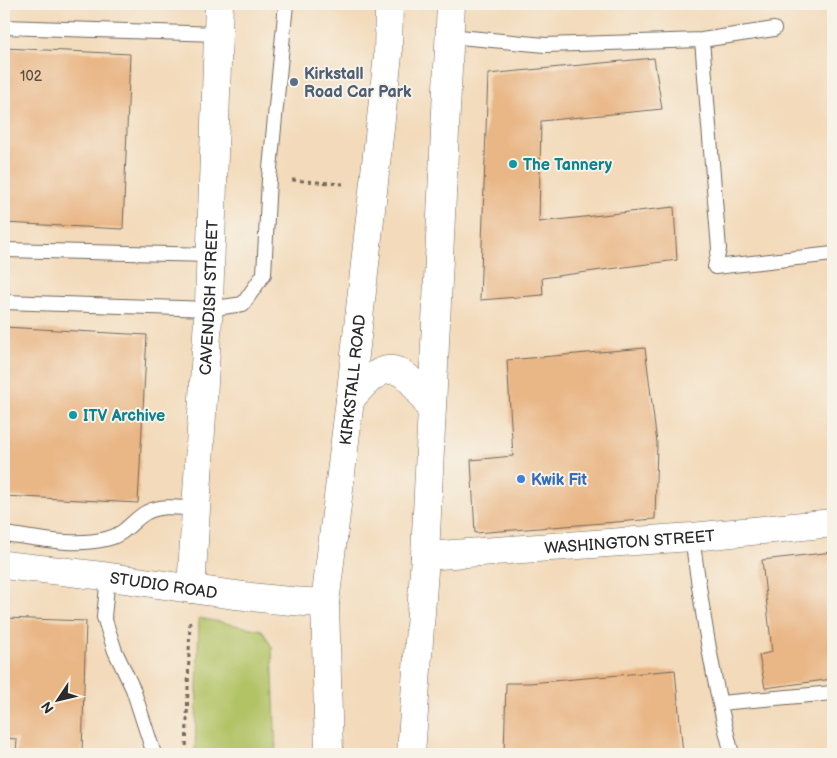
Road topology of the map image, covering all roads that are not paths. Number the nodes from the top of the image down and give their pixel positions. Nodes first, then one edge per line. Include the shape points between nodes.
1 (219, 4) edge
2 (286, 4) edge
3 (389, 4) edge
4 (450, 4) edge
5 (4, 27) edge
6 (774, 29) dead end
7 (218, 34) junction
8 (448, 36) junction
9 (702, 40) junction
10 (4, 250) edge
11 (833, 254) edge
12 (211, 255) junction
13 (4, 302) edge
14 (209, 309) junction
15 (350, 400) junction
16 (431, 410) junction
17 (196, 509) junction
18 (833, 524) edge
19 (4, 534) edge
20 (692, 538) junction
21 (424, 556) junction
22 (4, 566) edge
23 (108, 577) junction
24 (191, 589) junction
25 (325, 603) junction
26 (833, 693) edge
27 (720, 703) junction
28 (410, 753) edge
29 (154, 754) edge
30 (329, 754) edge
31 (732, 754) edge

1 - 7 main road, CAVENDISH STREET
2 - 14 lane via 269,179 264,274 243,304
3 - 15 main road, KIRKSTALL ROAD via 388,55
4 - 8 main road
5 - 7 lane
6 - 9 lane
7 - 12 main road, CAVENDISH STREET
8 - 9 lane via 545,45
8 - 16 main road
9 - 11 lane via 719,249 715,267
10 - 12 lane
12 - 14 main road, CAVENDISH STREET
13 - 14 lane
14 - 17 main road, CAVENDISH STREET
15 - 16 main road via 373,376 394,370 411,380
15 - 25 main road, KIRKSTALL ROAD
16 - 21 main road
17 - 19 lane via 166,507 147,512 126,531 95,541 68,542
17 - 24 main road, CAVENDISH STREET
18 - 20 main road, WASHINGTON STREET
20 - 21 main road, WASHINGTON STREET
20 - 27 lane
21 - 28 main road
22 - 23 main road, STUDIO ROAD
23 - 24 main road, STUDIO ROAD
23 - 29 lane via 104,617 115,651 134,689
24 - 25 main road, STUDIO ROAD
25 - 30 main road, KIRKSTALL ROAD
26 - 27 lane
27 - 31 lane

